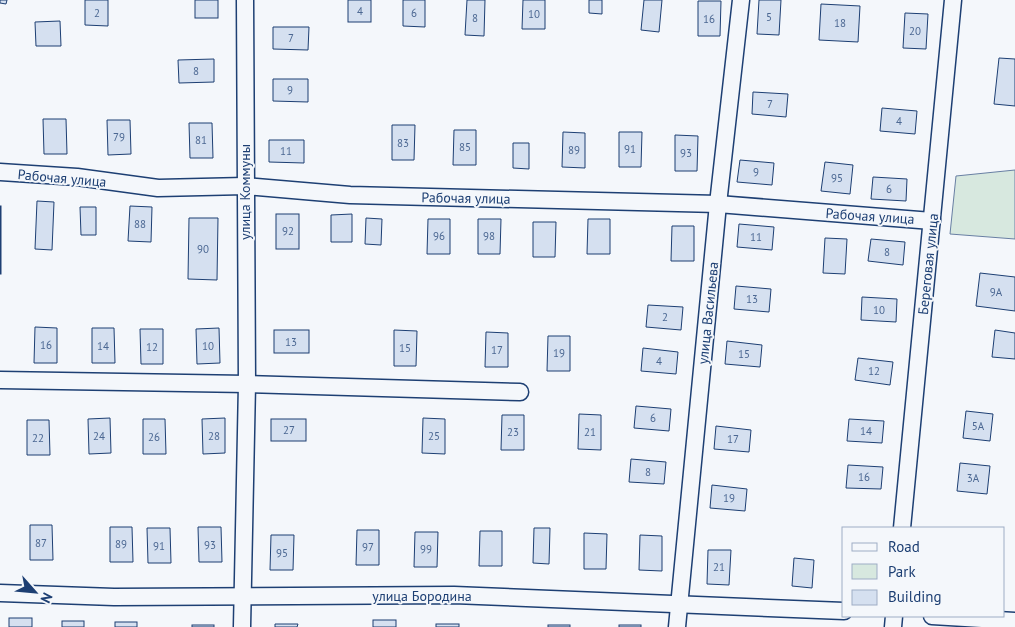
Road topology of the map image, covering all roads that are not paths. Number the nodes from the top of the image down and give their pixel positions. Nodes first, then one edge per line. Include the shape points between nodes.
1 (245, 0) edge
2 (741, 0) edge
3 (953, 0) edge
4 (0, 172) edge
5 (245, 186) junction
6 (718, 204) junction
7 (932, 221) junction
8 (0, 380) edge
9 (247, 384) junction
10 (520, 392) dead end
11 (902, 527) edge
12 (0, 593) edge
13 (242, 595) junction
14 (680, 603) junction
15 (842, 611) edge
16 (949, 617) edge
17 (1015, 621) edge
18 (242, 627) edge
19 (677, 627) edge

1 - 5 street, улица Коммуны
2 - 6 street, улица Васильева
3 - 7 street, Береговая улица
4 - 5 street, Рабочая улица via 76,177 158,188
5 - 6 street, Рабочая улица via 350,195
5 - 9 street, улица Коммуны
6 - 7 street, Рабочая улица
6 - 14 street, улица Васильева
7 - 11 street, Береговая улица
8 - 9 street
9 - 10 street
9 - 13 street, улица Коммуны
12 - 13 street, улица Бородина via 114,597
13 - 14 street, улица Бородина via 454,595
13 - 18 street, улица Коммуны
14 - 15 street, улица Бородина via 790,611
14 - 19 street, улица Васильева
16 - 17 street

